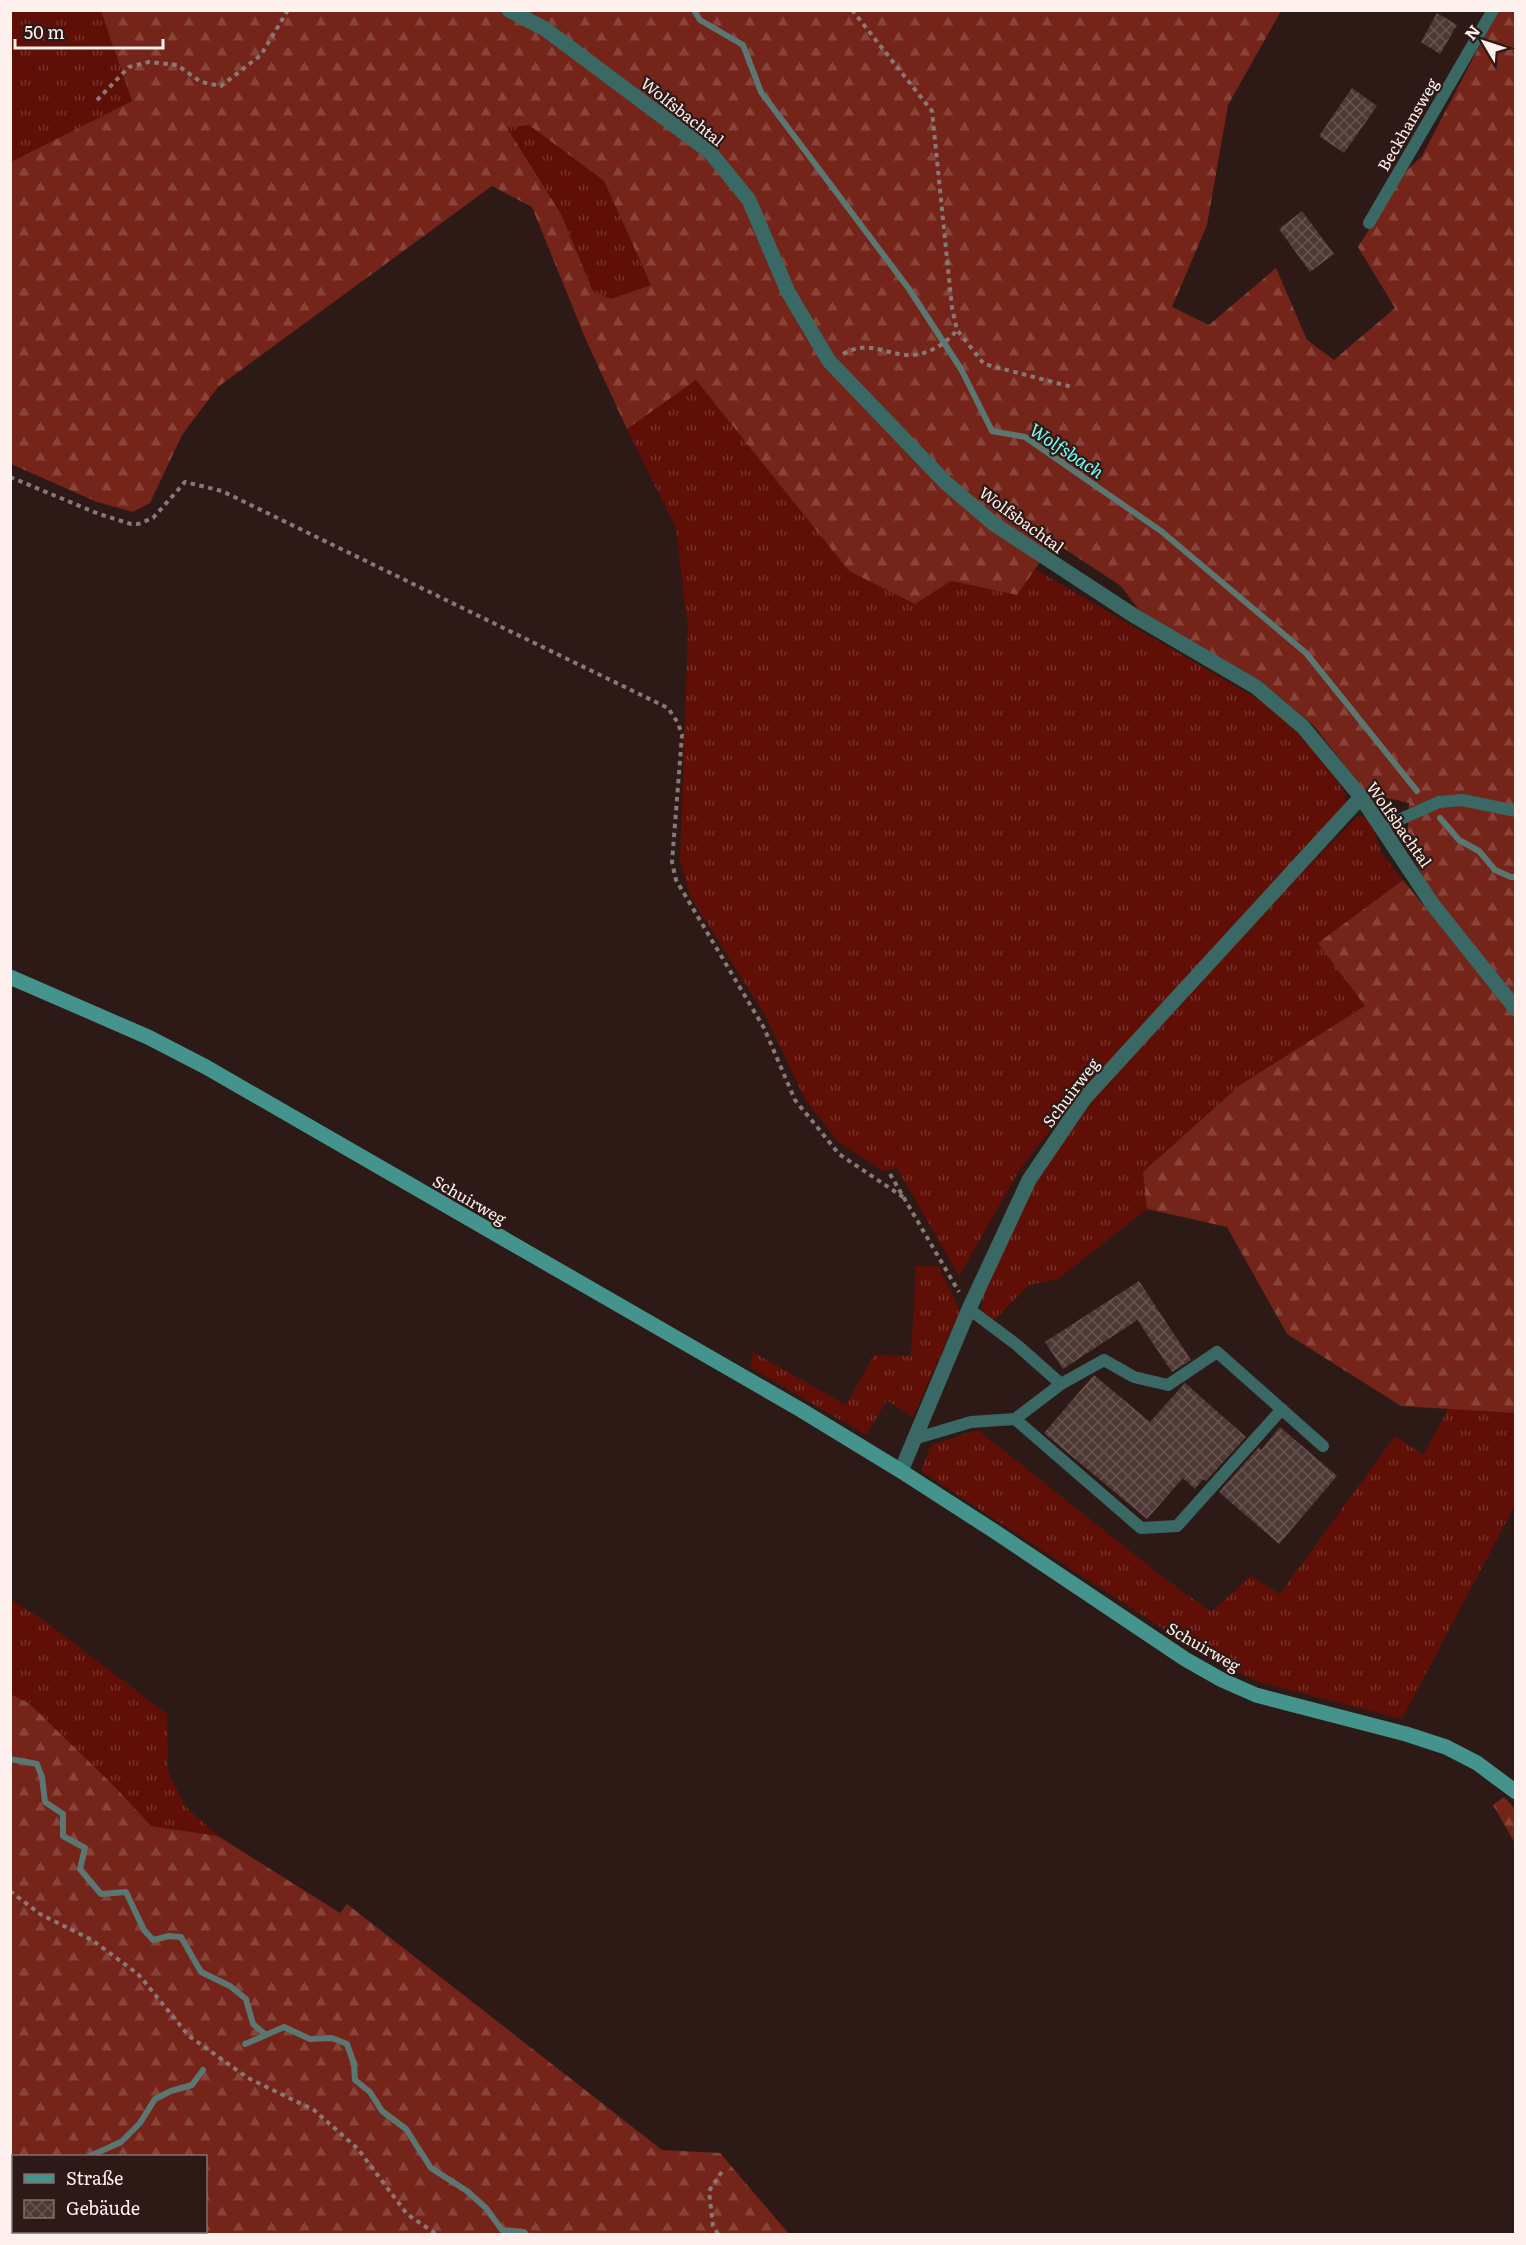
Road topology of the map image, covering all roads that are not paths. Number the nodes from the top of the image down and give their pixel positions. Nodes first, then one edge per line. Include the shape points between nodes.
1 (509, 10) edge
2 (1493, 10) edge
3 (1369, 223) dead end
4 (1361, 797) junction
5 (1515, 811) edge
6 (1383, 827) junction
7 (10, 977) edge
8 (1515, 1009) edge
9 (969, 1309) junction
10 (1061, 1384) junction
11 (1282, 1409) junction
12 (1015, 1419) junction
13 (917, 1438) junction
14 (1323, 1446) dead end
15 (901, 1471) junction
16 (1515, 1792) edge

1 - 4 street, Wolfsbachtal via 545,29 710,152 749,200 789,292 829,361 946,483 993,524 1132,615 1256,687 1303,727
2 - 3 lane, Beckhansweg
4 - 6 street, Wolfsbachtal
4 - 9 street, Schuirweg via 1083,1099 1029,1180
5 - 6 lane via 1462,800 1439,802
6 - 8 street, Wolfsbachtal via 1433,905
7 - 15 main road, Schuirweg via 148,1037 206,1067
9 - 10 lane
9 - 13 street, Schuirweg
10 - 11 lane via 1104,1360 1134,1377 1167,1385 1217,1352
10 - 12 lane
11 - 12 lane via 1177,1526 1141,1528
11 - 14 lane
12 - 13 lane via 971,1422
13 - 15 street, Schuirweg
15 - 16 main road, Schuirweg via 1222,1680 1256,1695 1446,1747 1477,1763

